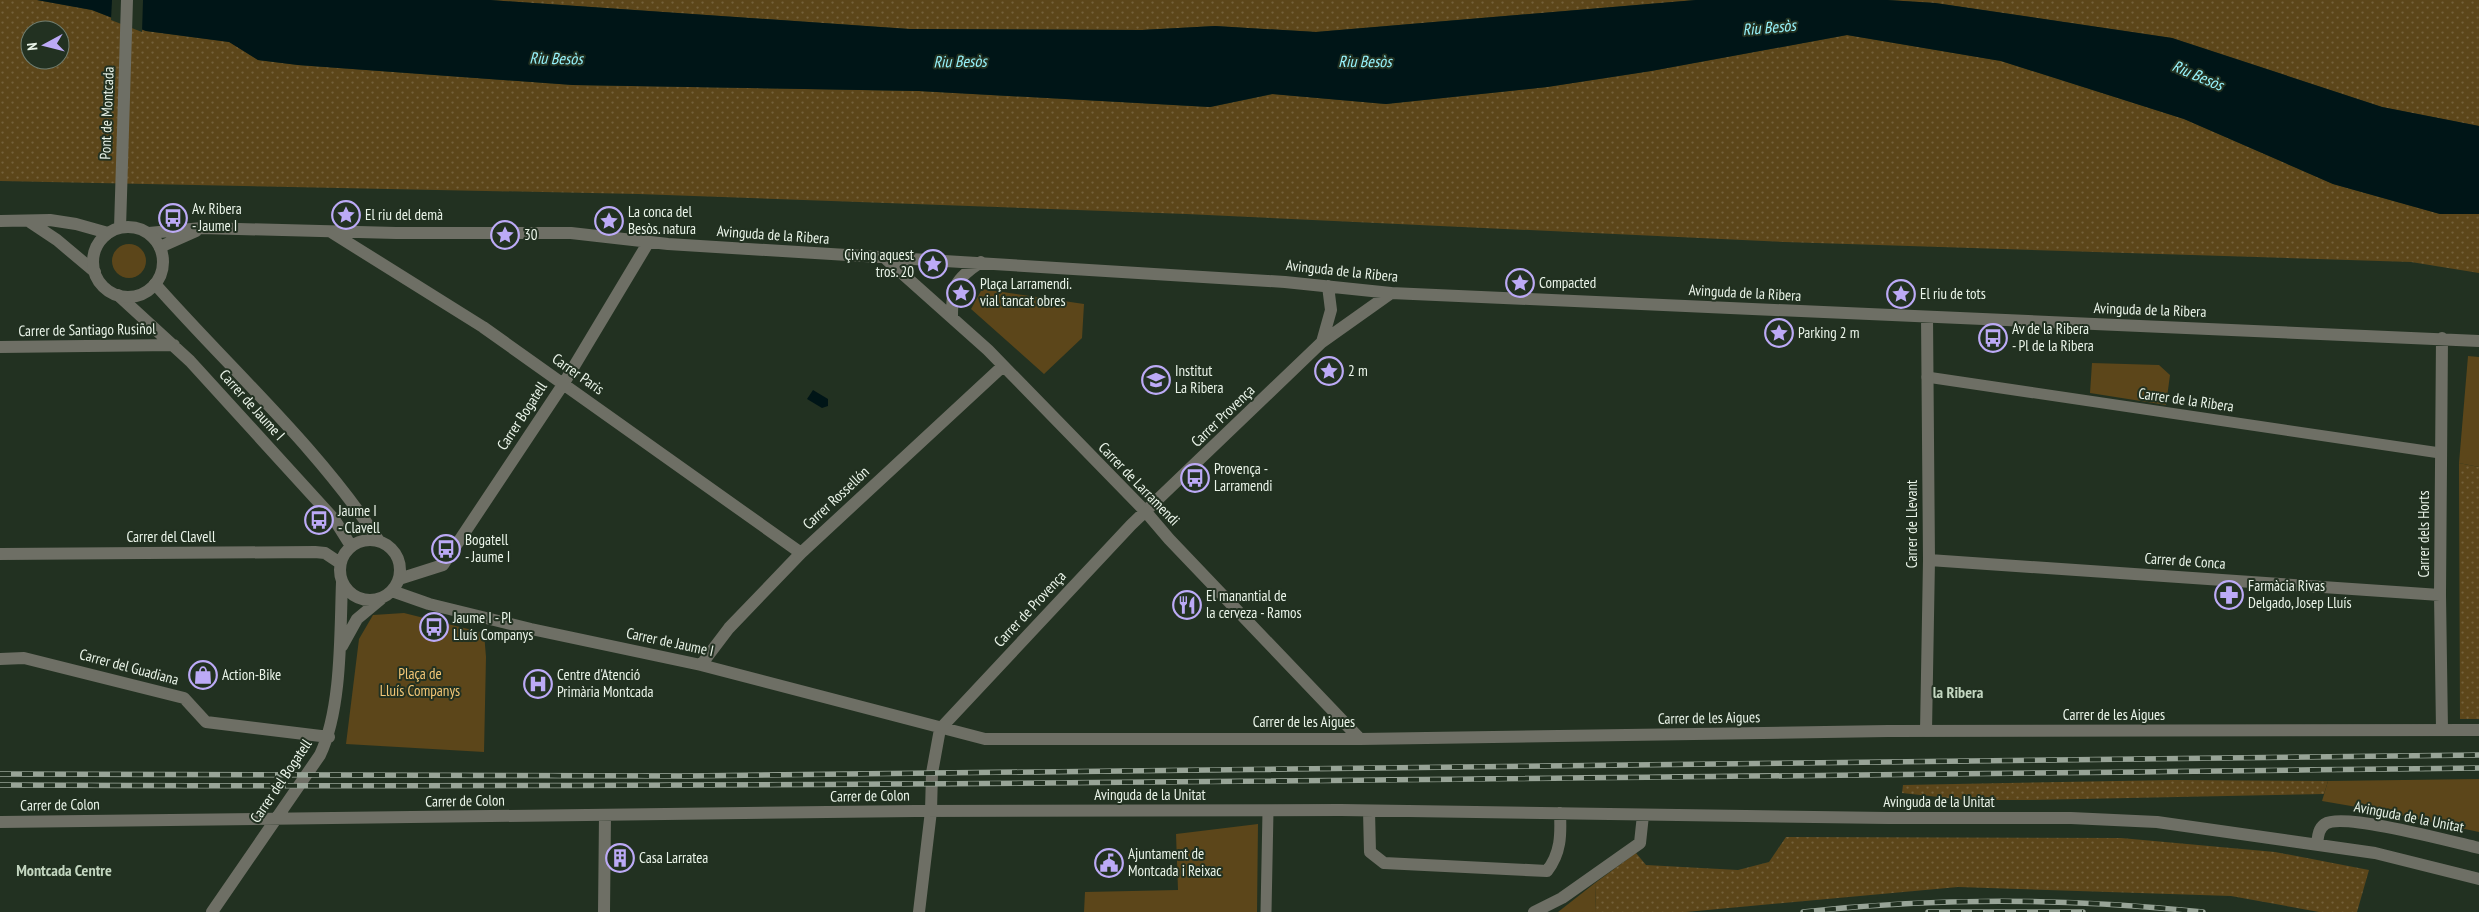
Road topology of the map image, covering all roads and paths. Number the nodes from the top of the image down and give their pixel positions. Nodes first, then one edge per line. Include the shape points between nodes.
1 (127, 0) edge
2 (0, 221) edge
3 (30, 222) junction
4 (202, 228) junction
5 (114, 230) junction
6 (330, 231) junction
7 (149, 233) junction
8 (648, 243) junction
9 (160, 247) junction
10 (886, 259) junction
11 (981, 262) junction
12 (95, 272) junction
13 (155, 284) junction
14 (1328, 286) junction
15 (1391, 293) junction
16 (118, 295) junction
17 (952, 317) junction
18 (1927, 317) junction
19 (2442, 338) junction
20 (2479, 341) edge
21 (1322, 342) junction
22 (174, 345) junction
23 (0, 347) edge
24 (1003, 366) junction
25 (1927, 377) junction
26 (564, 383) junction
27 (2440, 452) junction
28 (1146, 512) junction
29 (379, 541) junction
30 (351, 546) junction
31 (801, 553) junction
32 (0, 554) edge
33 (1929, 560) junction
34 (340, 563) junction
35 (399, 578) junction
36 (342, 582) junction
37 (387, 594) junction
38 (2440, 595) junction
39 (339, 653) junction
40 (0, 659) edge
41 (701, 665) junction
42 (940, 729) junction
43 (2442, 730) junction
44 (2479, 730) edge
45 (1926, 731) junction
46 (328, 737) junction
47 (1360, 739) junction
48 (931, 811) junction
49 (1268, 811) junction
50 (1369, 811) junction
51 (1560, 813) junction
52 (1643, 814) junction
53 (605, 815) junction
54 (274, 818) junction
55 (0, 822) edge
56 (2317, 844) junction
57 (2479, 848) edge
58 (2479, 879) edge
59 (212, 912) edge
60 (604, 912) edge
61 (919, 912) edge
62 (1266, 912) edge
63 (1534, 912) edge

1 - 5 street, Pont de Montcada via 120,203
2 - 3 street
3 - 5 street via 50,220
3 - 12 street
4 - 6 street, Avinguda de la Ribera
4 - 7 street, Avinguda de la Ribera
4 - 9 street, Avinguda de la Ribera
5 - 7 street via 140,228
5 - 12 street via 95,250
6 - 8 street, Avinguda de la Ribera via 571,234
6 - 26 street, Carrer Paris via 483,327
7 - 9 street
8 - 10 street, Avinguda de la Ribera
8 - 26 street, Carrer Bogatell
9 - 13 street via 162,273
10 - 11 street, Avinguda de la Ribera
10 - 17 street, Carrer de Larramendi
11 - 14 street, Avinguda de la Ribera
11 - 17 street via 955,283
12 - 16 street via 103,286
13 - 16 street via 132,297
13 - 29 street, Carrer de Jaume I via 321,465 355,505
14 - 15 street, Avinguda de la Ribera
14 - 21 street via 1331,310
15 - 18 street, Avinguda de la Ribera
15 - 21 street, Carrer Provença
16 - 22 street, Carrer de Jaume I
17 - 24 street, Carrer de Larramendi
18 - 19 street, Avinguda de la Ribera
18 - 25 street, Carrer de Llevant
19 - 20 street, Avinguda de la Ribera
19 - 27 street, Carrer dels Horts
21 - 28 street, Carrer Provença
22 - 23 street, Carrer de Santiago Rusiñol
22 - 30 street, Carrer de Jaume I via 326,510
24 - 28 street, Carrer de Larramendi
24 - 31 street, Carrer Rossellón
25 - 27 street, Carrer de la Ribera
25 - 33 street, Carrer de Llevant
26 - 31 street, Carrer Paris
26 - 35 street, Carrer Bogatell via 443,565
27 - 38 street, Carrer dels Horts
28 - 42 street, Carrer de Provença
28 - 47 street, Carrer de Larramendi
29 - 30 street via 363,540
29 - 35 street via 398,558
30 - 34 street
31 - 41 street, Carrer Rossellón via 729,628
32 - 34 street, Carrer del Clavell via 315,552 325,553
33 - 38 street, Carrer de Conca
33 - 45 street, Carrer de Llevant
34 - 36 street
35 - 37 street
36 - 37 street via 353,595 363,600
36 - 39 street, Carrer del Bogatell
37 - 39 street, Carrer del Bogatell via 357,619
37 - 41 street, Carrer de Jaume I
38 - 43 street, Carrer dels Horts
39 - 46 street, Carrer del Bogatell
40 - 46 street, Carrer del Guadiana via 24,658 184,698 206,722
41 - 42 street, Carrer de Jaume I
42 - 47 street, Carrer de les Aigues via 985,739
42 - 48 street via 932,773
43 - 44 street, Carrer de les Aigues
43 - 45 street, Carrer de les Aigues
45 - 47 street, Carrer de les Aigues
46 - 54 street, Carrer del Bogatell via 320,755
48 - 49 street, Avinguda de la Unitat
48 - 53 street, Carrer de Colon
48 - 61 street
49 - 50 street, Avinguda de la Unitat
49 - 62 street
50 - 51 street, Avinguda de la Unitat
50 - 51 street via 1370,852 1384,863 1547,870 1557,859
51 - 52 street, Avinguda de la Unitat
52 - 56 street, Avinguda de la Unitat via 2122,820
52 - 63 street via 1640,843 1562,898
53 - 54 street, Carrer de Colon
53 - 60 street
54 - 55 street, Carrer de Colon
54 - 59 street, Carrer del Bogatell
56 - 57 street, Avinguda de la Unitat via 2319,831 2324,825 2340,820
56 - 58 street, Avinguda de la Unitat via 2398,857

